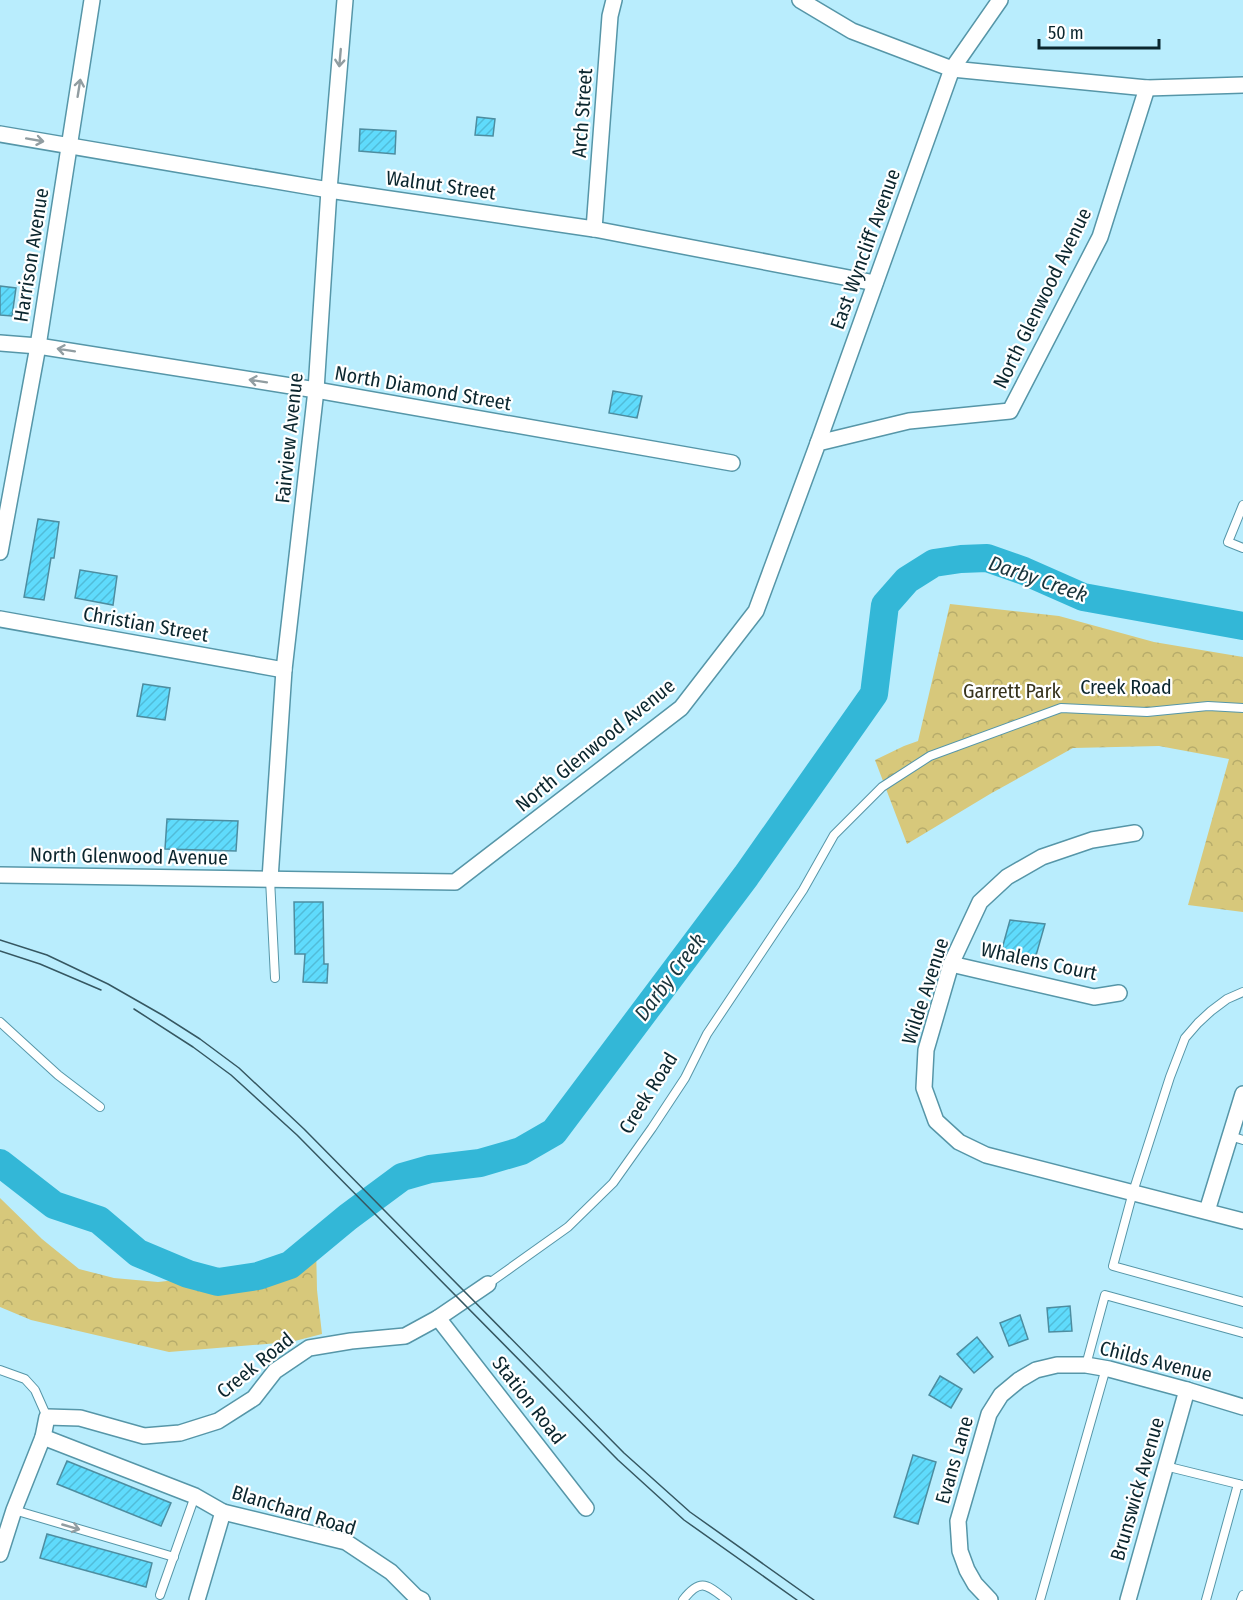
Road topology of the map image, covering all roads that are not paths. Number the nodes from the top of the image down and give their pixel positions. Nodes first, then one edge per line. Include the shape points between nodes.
1 (92, 0) edge
2 (345, 0) edge
3 (614, 0) edge
4 (800, 0) edge
5 (1000, 0) edge
6 (952, 69) junction
7 (1243, 85) edge
8 (1148, 88) junction
9 (0, 134) edge
10 (70, 146) junction
11 (329, 190) junction
12 (594, 229) junction
13 (875, 283) junction
14 (0, 343) edge
15 (38, 346) junction
16 (316, 390) junction
17 (818, 443) junction
18 (732, 463) dead end
19 (1243, 505) edge
20 (1243, 548) edge
21 (0, 552) edge
22 (0, 619) edge
23 (284, 670) junction
24 (1243, 708) edge
25 (1135, 833) dead end
26 (0, 875) edge
27 (270, 879) junction
28 (951, 964) junction
29 (275, 978) dead end
30 (1243, 992) edge
31 (1119, 993) dead end
32 (0, 1022) edge
33 (1243, 1094) edge
34 (100, 1107) dead end
35 (1239, 1120) edge
36 (1236, 1138) edge
37 (1133, 1192) junction
38 (1207, 1211) junction
39 (1243, 1221) edge
40 (488, 1284) joint
41 (1243, 1302) edge
42 (438, 1318) junction
43 (1243, 1333) edge
44 (1057, 1365) joint
45 (1086, 1365) junction
46 (1106, 1368) junction
47 (0, 1370) edge
48 (1187, 1390) junction
49 (1243, 1407) edge
50 (47, 1417) junction
51 (43, 1437) junction
52 (1165, 1466) junction
53 (1241, 1485) edge
54 (195, 1497) junction
55 (586, 1508) dead end
56 (15, 1510) junction
57 (223, 1512) junction
58 (0, 1554) edge
59 (174, 1557) junction
60 (160, 1595) dead end
61 (1243, 1595) edge
62 (417, 1599) edge
63 (988, 1599) edge
64 (197, 1600) edge
65 (683, 1600) edge
66 (727, 1600) edge
67 (1040, 1600) edge
68 (1128, 1600) edge
69 (1206, 1600) edge
70 (1241, 1600) edge

10 -> 1 street, Harrison Avenue
2 -> 11 street, Fairview Avenue
3 - 12 street, Arch Street
4 - 6 street via 852,32
5 - 6 street, East Wyncliff Avenue
6 - 8 street
6 - 13 street, East Wyncliff Avenue
7 - 8 street
8 - 17 street, North Glenwood Avenue via 1100,237 1010,411 909,421
9 -> 10 street, Walnut Street
10 - 11 street, Walnut Street
10 - 15 street, Harrison Avenue
11 - 12 street, Walnut Street
11 - 16 street, Fairview Avenue
12 - 13 street, Walnut Street
13 - 17 street, East Wyncliff Avenue
14 - 15 street, North Diamond Street
16 -> 15 street, North Diamond Street
15 - 21 street, Harrison Avenue
16 - 18 street, North Diamond Street
16 - 23 street, Fairview Avenue
17 - 27 street, North Glenwood Avenue via 756,611 681,708 455,882
19 - 20 lane via 1228,542
22 - 23 street, Christian Street
23 - 27 street, Fairview Avenue
24 - 40 lane, Creek Road via 1208,706 1147,712 1060,708 930,756 882,787 834,836 803,890 707,1034 685,1078 613,1183 568,1227
25 - 28 street, Wilde Avenue via 1092,840 1042,857 1007,877 980,902
26 - 27 street, North Glenwood Avenue
27 - 29 lane
28 - 31 street, Whalens Court via 1094,997
28 - 37 street, Wilde Avenue via 926,1050 924,1088 936,1121 959,1142 986,1155
30 - 37 lane via 1211,1011 1185,1038
32 - 34 lane
33 - 35 street
35 - 36 street
36 - 38 street
37 - 38 street, Wilde Avenue
37 - 41 lane via 1113,1266
38 - 39 street, Wilde Avenue
40 - 42 street, Creek Road
42 - 50 street, Creek Road via 405,1336 309,1348 275,1371 254,1398 218,1421 180,1433 144,1436 80,1418
42 - 55 street, Station Road
43 - 45 lane via 1105,1295
44 - 45 street, Childs Avenue
44 - 63 street, Evans Lane via 1036,1370 1019,1380 1001,1395 989,1414 958,1521 960,1551 967,1570
45 - 46 street, Childs Avenue
46 - 48 street, Childs Avenue
46 - 67 lane
47 - 50 lane via 25,1379
48 - 49 street, Childs Avenue
48 - 52 street, Brunswick Avenue
50 - 51 street
51 - 54 street, Blanchard Road
51 - 56 street
52 - 53 lane
52 - 68 street, Brunswick Avenue
53 - 69 lane
54 - 57 street, Blanchard Road
54 - 59 lane
56 - 58 street
56 -> 59 lane
57 - 62 street, Blanchard Road via 346,1542 391,1572
57 - 64 street
59 - 60 lane
61 - 70 lane
65 - 66 lane via 701,1585

